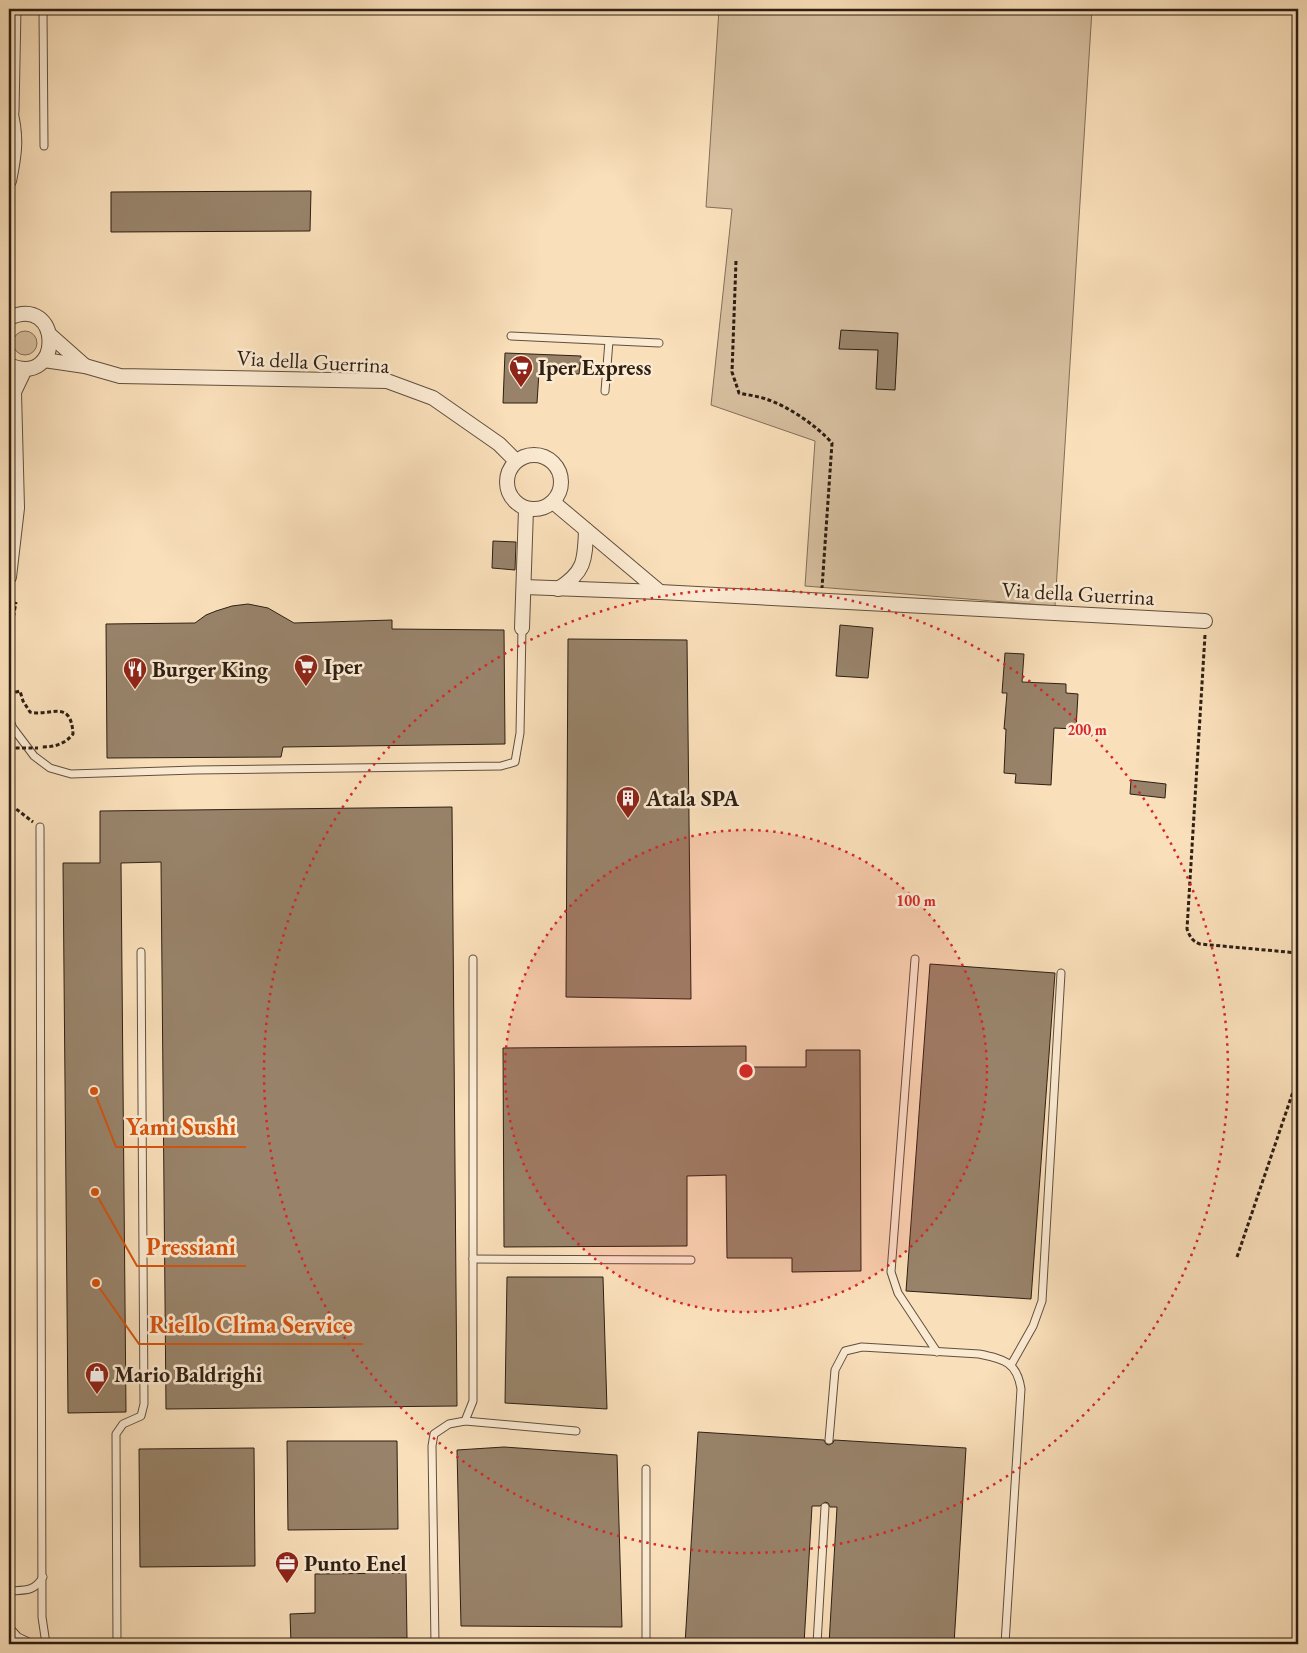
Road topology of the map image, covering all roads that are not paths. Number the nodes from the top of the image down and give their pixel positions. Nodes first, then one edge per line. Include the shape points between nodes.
1 (17, 9) edge
2 (43, 9) edge
3 (9, 106) edge
4 (14, 124) junction
5 (44, 146) dead end
6 (9, 181) edge
7 (9, 303) edge
8 (14, 316) edge
9 (50, 335) junction
10 (511, 336) dead end
11 (609, 340) junction
12 (659, 343) dead end
13 (44, 360) junction
14 (9, 365) edge
15 (85, 366) junction
16 (25, 369) junction
17 (605, 392) dead end
18 (516, 461) junction
19 (553, 502) junction
20 (526, 509) junction
21 (586, 530) junction
22 (10, 575) edge
23 (524, 588) junction
24 (558, 589) junction
25 (660, 592) junction
26 (9, 594) edge
27 (1205, 621) road end
28 (522, 628) joint
29 (9, 719) edge
30 (40, 827) road end
31 (141, 952) dead end
32 (473, 958) dead end
33 (915, 958) dead end
34 (1061, 973) dead end
35 (473, 1259) junction
36 (691, 1260) dead end
37 (937, 1352) junction
38 (1011, 1365) junction
39 (465, 1420) junction
40 (576, 1432) dead end
41 (829, 1440) dead end
42 (646, 1469) dead end
43 (825, 1507) dead end
44 (43, 1577) junction
45 (9, 1591) edge
46 (9, 1627) edge
47 (33, 1644) edge
48 (46, 1644) edge
49 (117, 1644) edge
50 (435, 1644) edge
51 (646, 1644) edge
52 (817, 1644) edge
53 (1005, 1644) edge

1 - 4 lane
2 - 5 lane
3 - 4 street
4 - 6 street via 15,154
7 - 8 street
8 - 9 street, Via della Guerrina via 28,314 36,317
9 - 13 street via 50,348
9 - 15 street, Via della Guerrina
10 - 11 lane
11 - 12 lane
11 - 17 lane
13 - 15 street, Via della Guerrina
13 - 16 street
14 - 16 street
15 - 18 street, Via della Guerrina via 120,376 386,381 433,398 499,444
16 - 22 street via 14,392 17,508
18 - 19 street via 536,454 556,464 562,479
18 - 20 street via 506,482 513,500
19 - 20 street via 536,510
19 - 21 street
20 - 23 street
21 - 24 street via 586,550 581,567 572,580
21 - 25 street
22 - 26 lane
23 - 24 street, Via della Guerrina
23 - 28 street
24 - 25 street, Via della Guerrina
25 - 27 street, Via della Guerrina
28 - 29 lane via 520,733 515,762 501,766 71,774 50,768 34,756
30 - 44 lane
31 - 49 lane via 144,1404 142,1416 122,1424 116,1434
32 - 35 lane
33 - 37 lane via 891,1272 898,1293
34 - 38 lane via 1042,1301 1033,1326
35 - 36 lane
35 - 39 lane via 473,1401
37 - 38 lane via 979,1354
37 - 41 lane via 862,1347 845,1351 835,1370
38 - 53 lane via 1019,1377 1021,1389
39 - 40 lane
39 - 50 lane via 448,1424 434,1434 432,1446
42 - 51 lane
43 - 52 lane
44 - 45 lane via 37,1586 28,1590
44 - 48 lane via 42,1617
46 - 47 lane via 18,1637

